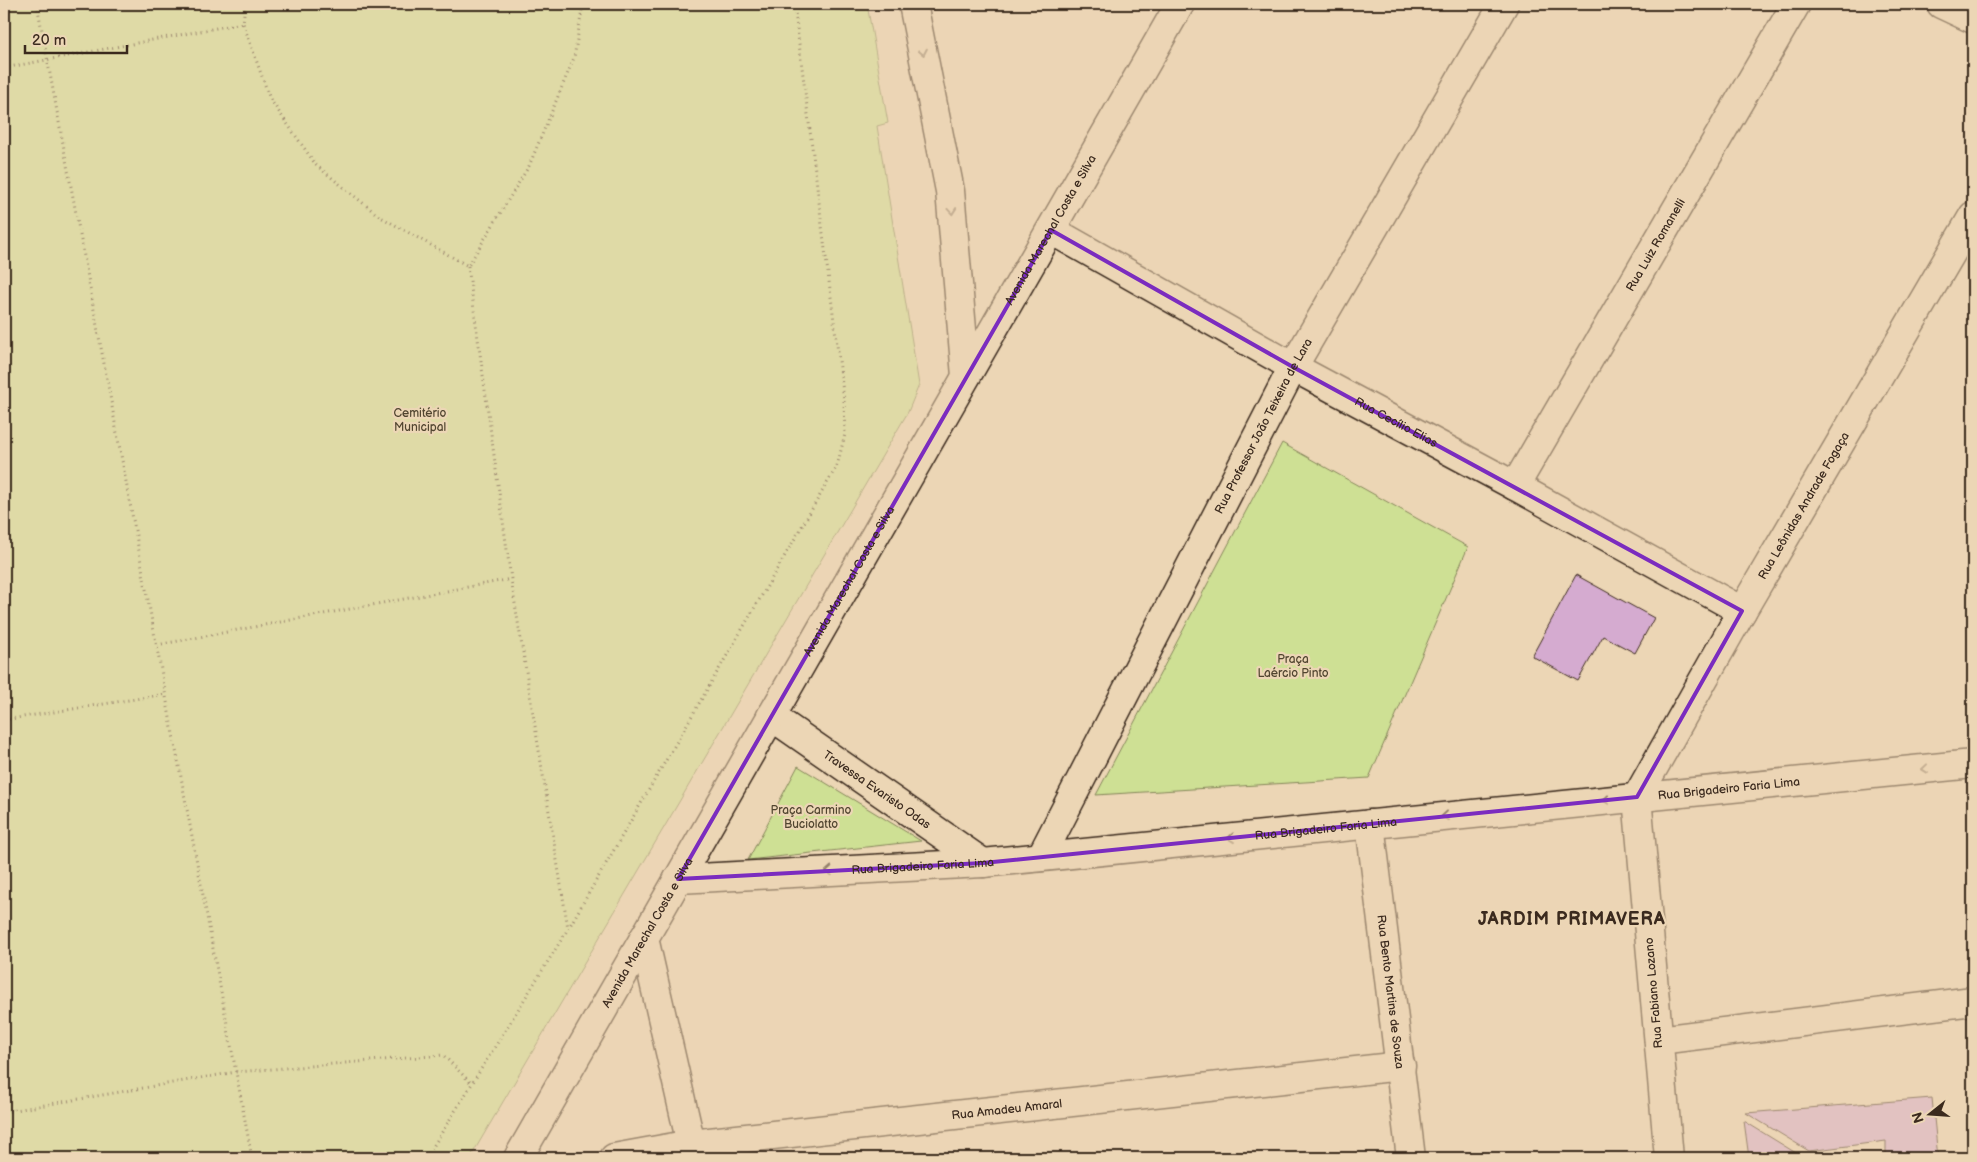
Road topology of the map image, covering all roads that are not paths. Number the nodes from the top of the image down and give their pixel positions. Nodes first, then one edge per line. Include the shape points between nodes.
1 (913, 4) edge
2 (1180, 4) edge
3 (1504, 4) edge
4 (1796, 4) edge
5 (1941, 4) edge
6 (1973, 19) edge
7 (1973, 216) edge
8 (1051, 230) junction
9 (1293, 367) junction
10 (966, 376) junction
11 (1515, 486) junction
12 (1742, 611) junction
13 (771, 716) junction
14 (1973, 764) edge
15 (1637, 797) junction
16 (1370, 824) junction
17 (1041, 857) junction
18 (983, 863) junction
19 (678, 879) junction
20 (644, 938) junction
21 (1973, 1000) edge
22 (1658, 1040) junction
23 (1400, 1066) junction
24 (691, 1144) junction
25 (518, 1158) edge
26 (614, 1158) edge
27 (1411, 1158) edge
28 (1669, 1158) edge

1 -> 10 street via 950,190
2 - 8 street, Avenida Marechal Costa e Silva
3 - 9 street, Rua Professor João Teixeira de Lara
4 - 11 street, Rua Luiz Romanelli
5 - 6 street
7 - 12 street, Rua Leônidas Andrade Fogaça
8 - 9 street, Rua Cecílio Elias
8 - 10 street, Avenida Marechal Costa e Silva
9 - 11 street, Rua Cecílio Elias
9 - 17 street, Rua Professor João Teixeira de Lara
10 - 13 street, Avenida Marechal Costa e Silva
11 - 12 street, Rua Cecílio Elias
12 - 15 street, Rua Leônidas Andrade Fogaça
13 - 18 street, Travessa Evaristo Odas
13 - 19 street, Avenida Marechal Costa e Silva
14 -> 15 street, Rua Brigadeiro Faria Lima
15 -> 16 street, Rua Brigadeiro Faria Lima
15 - 22 street, Rua Fabiano Lozano
16 -> 17 street, Rua Brigadeiro Faria Lima
16 - 23 street, Rua Bento Martins de Souza
17 - 18 street, Rua Brigadeiro Faria Lima
18 -> 19 street, Rua Brigadeiro Faria Lima
19 - 20 street, Avenida Marechal Costa e Silva
20 - 24 street
20 - 25 street, Avenida Marechal Costa e Silva
21 - 22 street
22 - 28 street, Rua Fabiano Lozano
23 - 24 street, Rua Amadeu Amaral
23 - 27 street, Rua Bento Martins de Souza
24 - 26 street, Rua Amadeu Amaral

